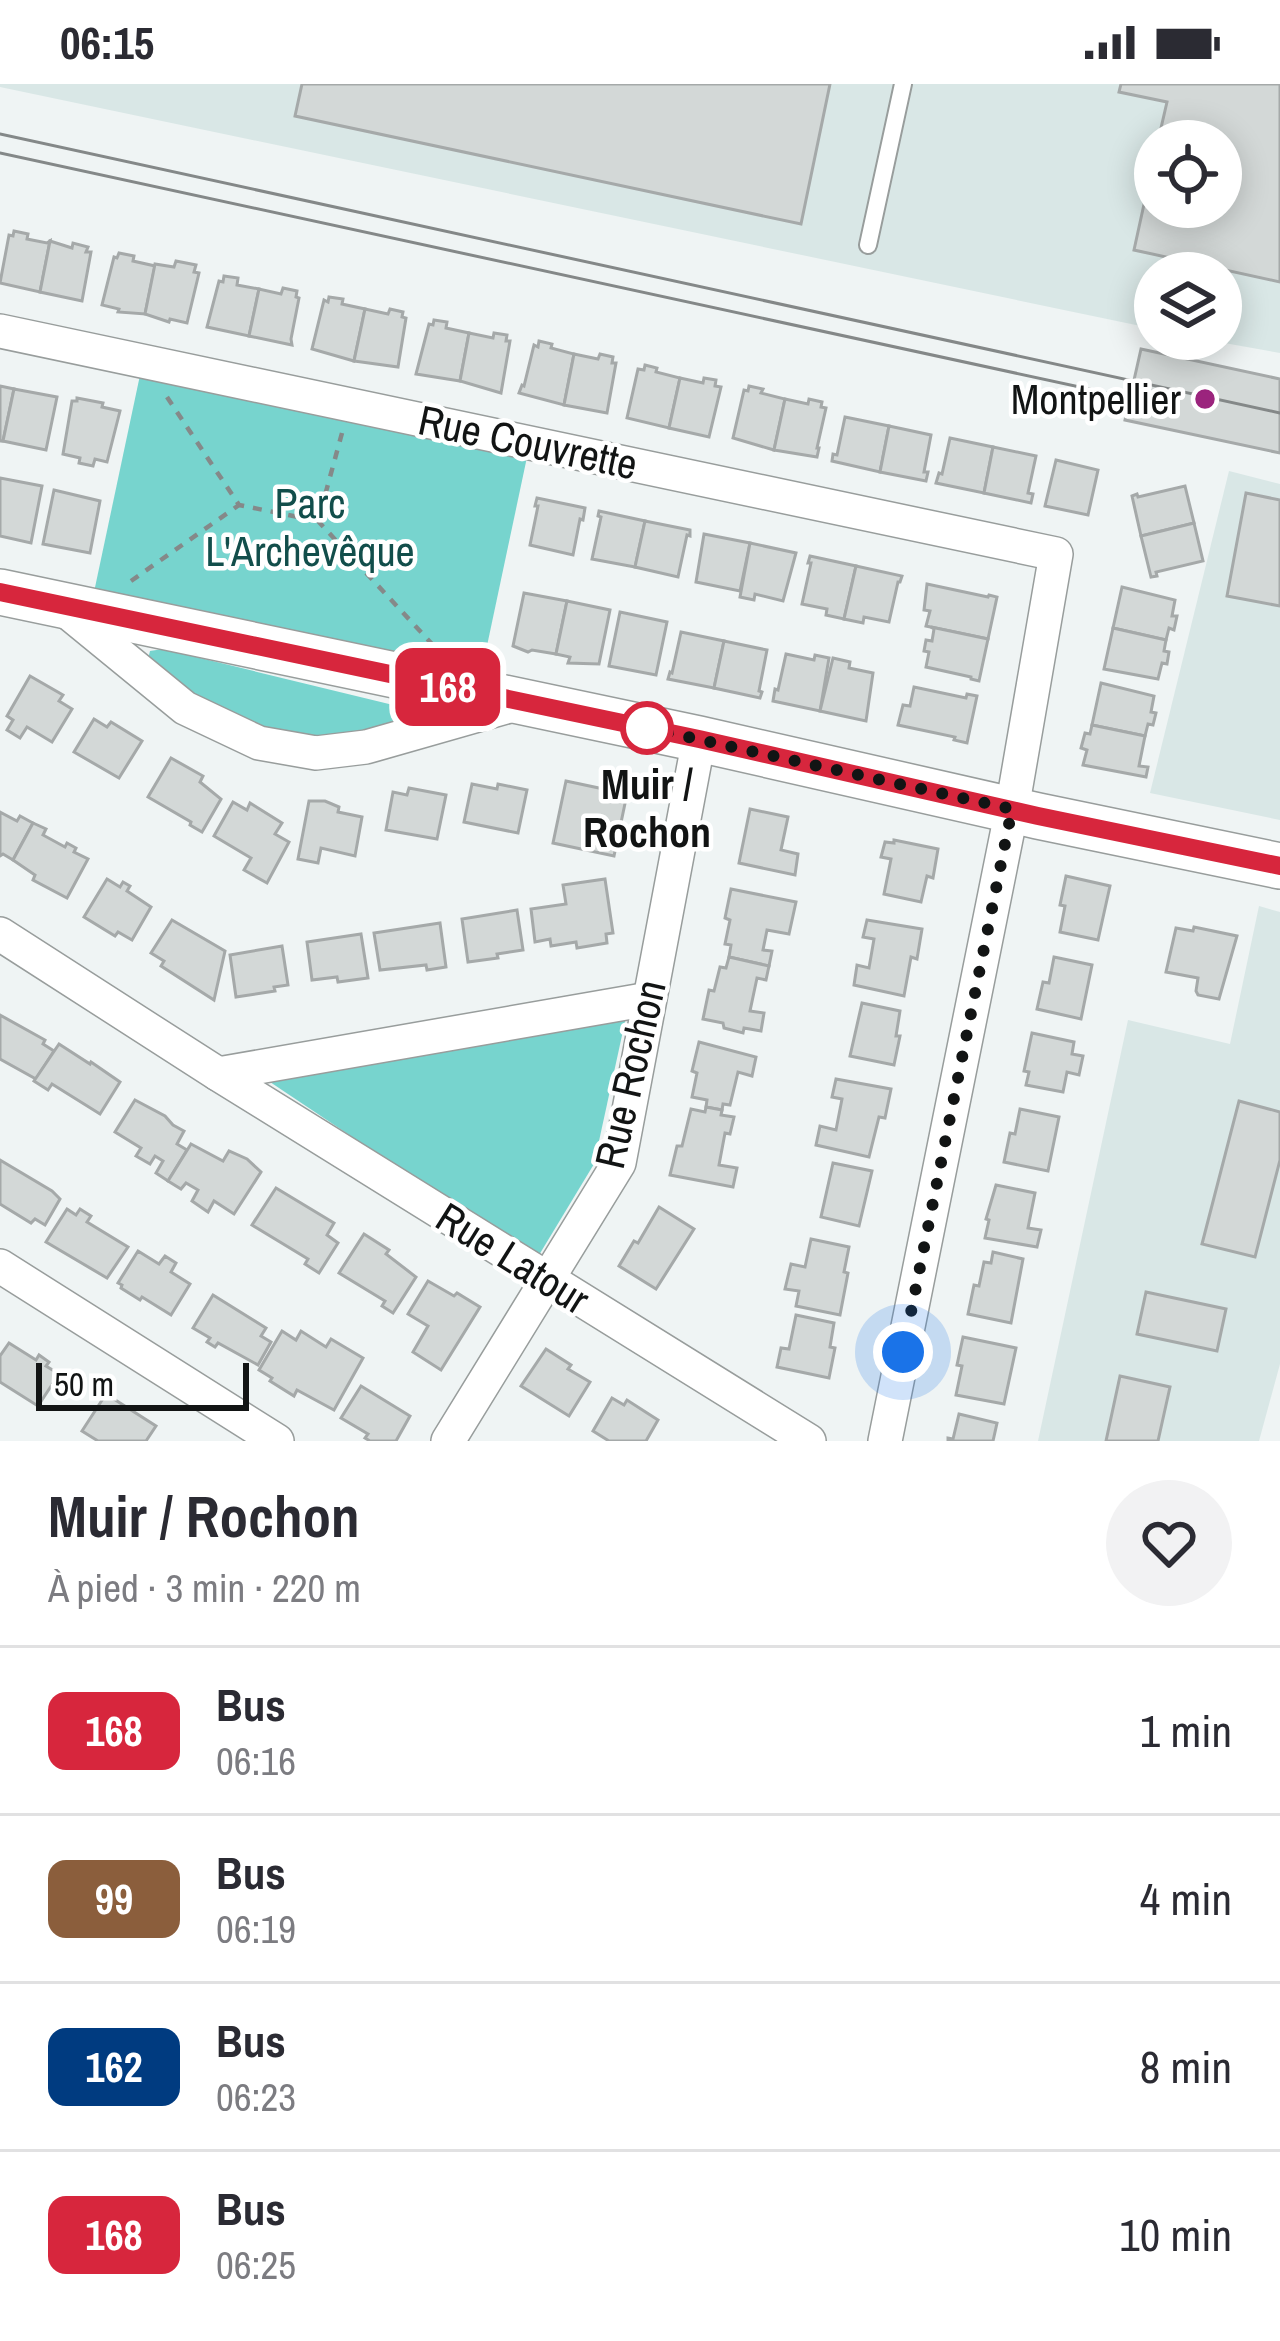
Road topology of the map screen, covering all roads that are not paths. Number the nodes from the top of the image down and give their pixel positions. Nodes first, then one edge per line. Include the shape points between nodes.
1 (903, 84) edge
2 (868, 245) dead end
3 (0, 331) edge
4 (0, 592) edge
5 (74, 608) junction
6 (522, 702) junction
7 (699, 739) junction
8 (1012, 809) junction
9 (1280, 866) edge
10 (0, 934) edge
11 (649, 999) junction
12 (218, 1074) junction
13 (0, 1266) edge
14 (549, 1280) junction
15 (278, 1441) edge
16 (448, 1441) edge
17 (809, 1441) edge
18 (885, 1441) edge

1 - 2 lane
3 - 8 street, Rue Couvrette via 1056,554
4 - 5 street
5 - 6 street
5 - 6 street via 185,707 259,743 316,753 366,747
6 - 7 street
7 - 8 street
7 - 11 street, Rue Rochon
8 - 9 street
8 - 18 street
10 - 12 street, Rue Latour
11 - 12 street
11 - 14 street, Rue Rochon via 619,1163
12 - 14 street, Rue Latour
13 - 15 street
14 - 16 street, Rue Rochon
14 - 17 street, Rue Latour

